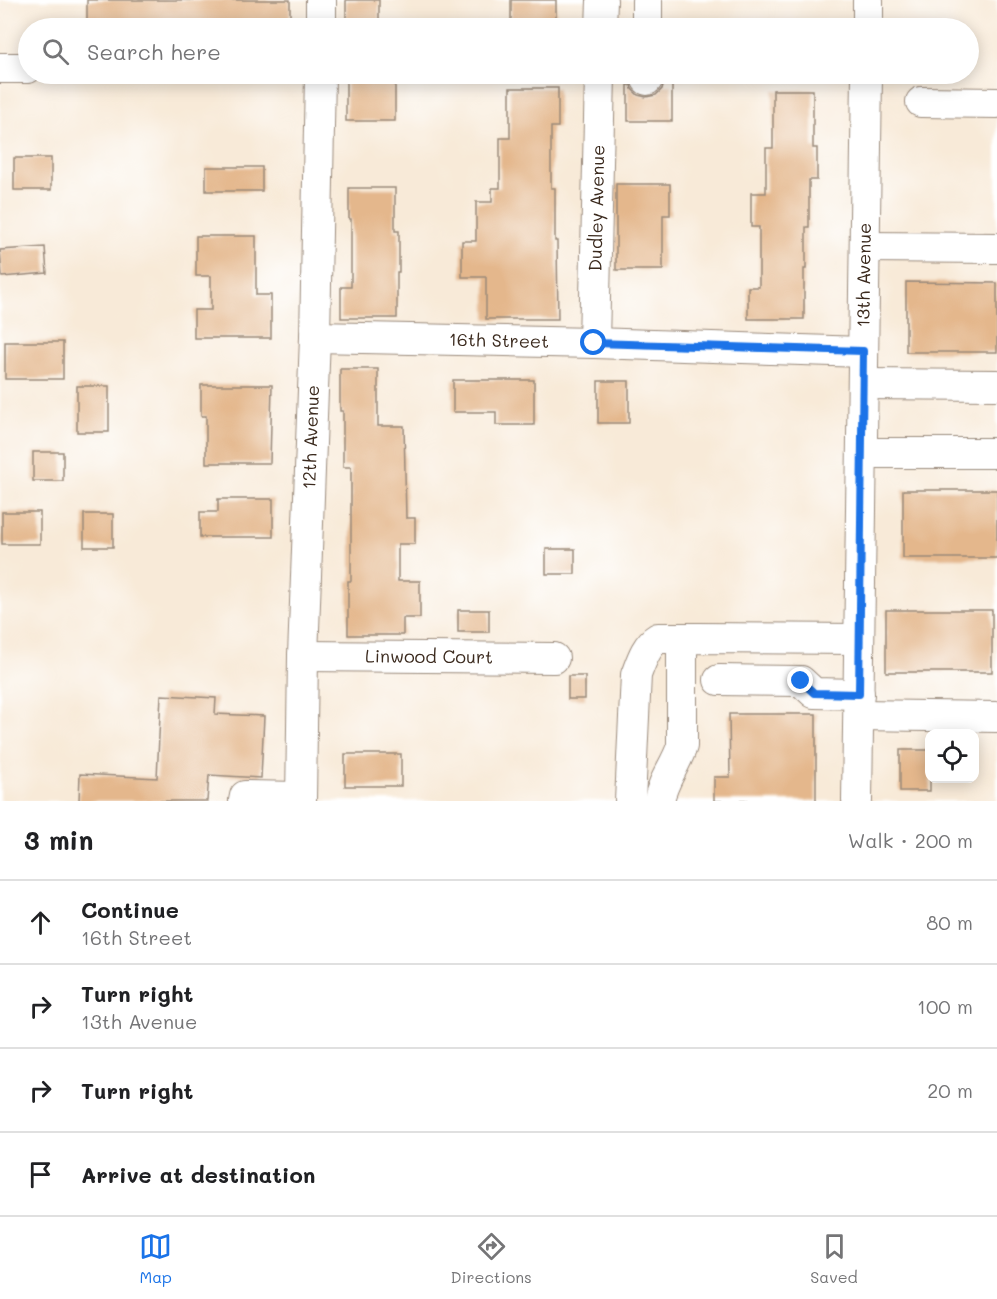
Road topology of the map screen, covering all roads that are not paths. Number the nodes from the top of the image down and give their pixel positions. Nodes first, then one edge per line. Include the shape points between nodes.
1 (321, 0) edge
2 (602, 0) edge
3 (647, 0) edge
4 (868, 0) edge
5 (321, 18) edge
6 (601, 18) edge
7 (647, 18) edge
8 (868, 18) edge
9 (0, 68) edge
10 (18, 68) edge
11 (320, 84) edge
12 (600, 84) edge
13 (867, 84) edge
14 (921, 102) dead end
15 (997, 103) edge
16 (865, 247) junction
17 (997, 249) edge
18 (315, 337) junction
19 (594, 343) junction
20 (863, 351) junction
21 (863, 384) junction
22 (997, 385) edge
23 (862, 453) junction
24 (997, 453) edge
25 (697, 638) junction
26 (860, 639) junction
27 (303, 656) junction
28 (554, 658) dead end
29 (719, 680) dead end
30 (859, 705) junction
31 (997, 717) edge
32 (301, 799) edge
33 (244, 801) edge
34 (630, 801) edge
35 (659, 801) edge
36 (857, 801) edge

1 - 5 street
2 - 6 street
3 - 7 street
4 - 8 street
9 - 10 street
11 - 18 street, 12th Avenue
12 - 19 street, Dudley Avenue
13 - 16 street, 13th Avenue
14 - 15 street
16 - 17 street
16 - 20 street, 13th Avenue
18 - 19 street, 16th Street
18 - 27 street, 12th Avenue
19 - 20 street, 16th Street
20 - 21 street, 13th Avenue
21 - 22 street
21 - 23 street, 13th Avenue
23 - 24 street
23 - 26 street, 13th Avenue
25 - 26 street
25 - 34 street via 658,638 642,660 636,675
25 - 35 street via 685,642 682,649 682,746
26 - 30 street, 13th Avenue
27 - 28 street, Linwood Court
27 - 32 street, 12th Avenue
29 - 30 street via 801,681 814,693
30 - 31 street
30 - 36 street, 13th Avenue
32 - 33 street via 244,796

